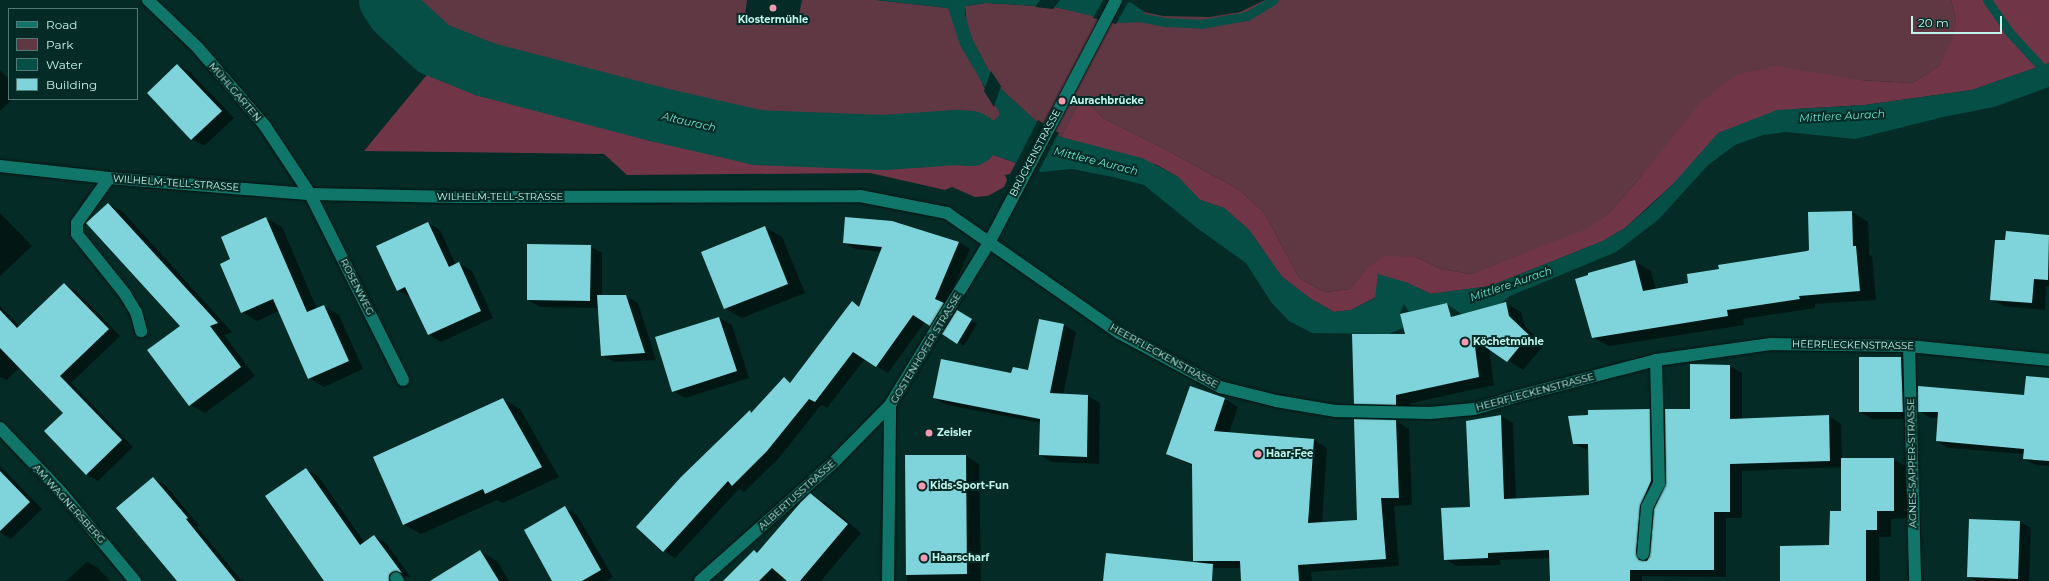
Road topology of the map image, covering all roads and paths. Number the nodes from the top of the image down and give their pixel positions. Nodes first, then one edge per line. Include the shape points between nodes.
1 (148, 0) edge
2 (1116, 0) edge
3 (0, 166) edge
4 (109, 178) junction
5 (310, 194) junction
6 (989, 243) junction
7 (141, 331) dead end
8 (1909, 346) junction
9 (1656, 360) junction
10 (2049, 360) edge
11 (403, 380) dead end
12 (890, 405) junction
13 (0, 428) edge
14 (1642, 554) dead end
15 (136, 581) edge
16 (700, 581) edge
17 (888, 581) edge
18 (1915, 581) edge

1 - 5 street, MÜHLGARTEN via 198,48 265,126
2 - 6 street, BRÜCKENSTRASSE
3 - 4 street, WILHELM-TELL-STRASSE
4 - 5 street, WILHELM-TELL-STRASSE
4 - 7 street via 77,223 77,234 125,294 136,312
5 - 6 street, WILHELM-TELL-STRASSE via 464,197 860,196 947,213
5 - 11 street, ROSENWEG
6 - 9 street, HEERFLECKENSTRASSE via 1119,333 1220,387 1276,401 1336,411 1430,413 1474,409
6 - 12 street, GOSTENHOFER STRASSE
8 - 9 street, HEERFLECKENSTRASSE via 1770,344
8 - 10 street, HEERFLECKENSTRASSE
8 - 18 street, AGNES-SAPPER-STRASSE
9 - 14 street via 1659,483 1648,507
12 - 16 street, ALBERTUSSTRASSE via 835,461
12 - 17 street, GOSTENHOFER STRASSE
13 - 15 street, AM WAGNERSBERG via 61,492

